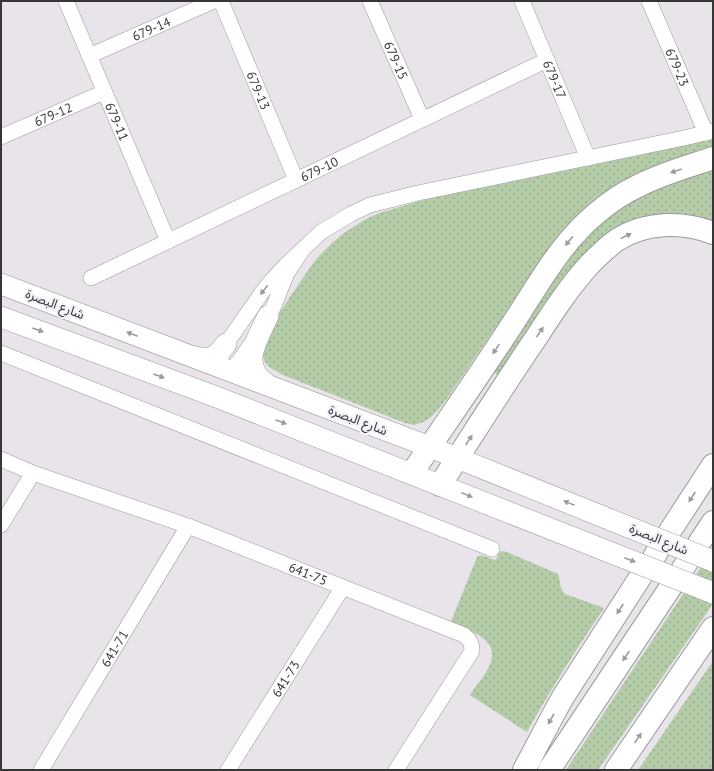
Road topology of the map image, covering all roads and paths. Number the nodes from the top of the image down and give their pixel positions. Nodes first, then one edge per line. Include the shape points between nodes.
1 (66, 1) edge
2 (214, 1) edge
3 (221, 1) edge
4 (370, 1) edge
5 (522, 1) edge
6 (648, 1) edge
7 (89, 56) junction
8 (547, 60) junction
9 (104, 92) junction
10 (422, 120) junction
11 (710, 132) edge
12 (1, 137) edge
13 (588, 158) junction
14 (713, 158) edge
15 (296, 180) junction
16 (713, 233) edge
17 (168, 241) junction
18 (301, 252) junction
19 (91, 278) dead end
20 (1, 284) edge
21 (268, 316) junction
22 (1, 317) edge
23 (226, 344) junction
24 (1, 353) edge
25 (192, 357) junction
26 (225, 369) junction
27 (272, 387) junction
28 (214, 396) junction
29 (430, 448) junction
30 (457, 458) junction
31 (1, 459) edge
32 (713, 465) edge
33 (33, 473) junction
34 (412, 474) junction
35 (440, 485) junction
36 (713, 522) edge
37 (1, 525) edge
38 (188, 526) junction
39 (670, 531) dead end
40 (699, 543) dead end
41 (492, 548) dead end
42 (713, 561) edge
43 (651, 562) dead end
44 (680, 573) dead end
45 (343, 587) junction
46 (713, 593) edge
47 (713, 628) edge
48 (41, 770) edge
49 (228, 770) edge
50 (396, 770) edge
51 (524, 770) edge
52 (549, 770) edge
53 (616, 770) edge

1 - 7 street, 679-11
2 - 7 street, 679-14
3 - 15 street, 679-13
4 - 10 street, 679-15
5 - 8 street, 679-17
6 - 11 street, 679-23
7 - 9 street, 679-11
8 - 10 street, 679-10
8 - 13 street, 679-17
9 - 12 street, 679-12
9 - 17 street, 679-11
10 - 15 street, 679-10
11 - 13 street
13 - 18 street via 370,205 327,227
14 -> 29 highway via 636,187 602,209 581,227 549,267
15 - 17 street, 679-10
30 -> 16 highway via 565,295 608,246 637,230 654,226 679,225
17 - 19 street, 679-10
18 - 21 street via 287,273
18 -> 23 street via 263,291
25 -> 20 main road, شارع البصرة
21 - 26 street via 239,361 231,369
21 - 27 main road via 254,348 252,367 262,381
22 -> 28 main road
23 - 25 main road via 218,354 210,358
23 - 26 street via 220,361
24 - 41 street
25 - 26 main road, شارع البصرة
26 - 27 main road, شارع البصرة
26 - 28 main road
27 - 29 main road, شارع البصرة
28 -> 34 main road
29 - 30 main road, شارع البصرة
29 - 34 highway
30 - 35 highway
42 -> 30 main road, شارع البصرة, bridge
31 - 33 street, 641-75
32 -> 39 highway
33 - 37 street
33 - 38 street, 641-75
34 - 35 main road
35 -> 46 main road, bridge
36 - 40 highway
38 - 45 street, 641-75
38 - 48 street, 641-71
43 -> 51 highway via 563,697
44 -> 52 highway
45 - 49 street, 641-73
45 - 50 street, 641-75 via 464,635 472,644 469,656
53 -> 47 highway

